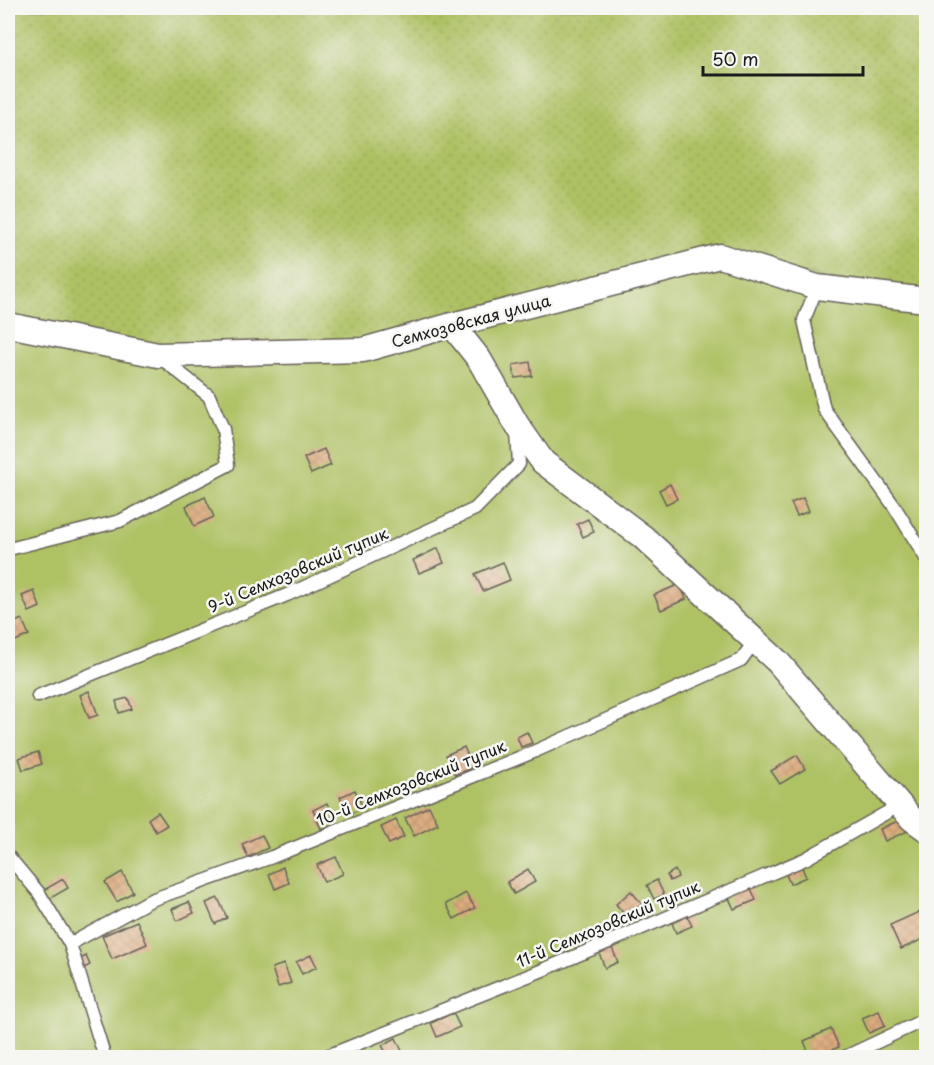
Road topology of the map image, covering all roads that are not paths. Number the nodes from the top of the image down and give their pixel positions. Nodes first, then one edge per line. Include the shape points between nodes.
1 (818, 287) junction
2 (927, 300) edge
3 (8, 325) edge
4 (452, 325) junction
5 (158, 355) junction
6 (517, 425) junction
7 (9, 549) dead end
8 (927, 558) edge
9 (755, 641) junction
10 (38, 696) dead end
11 (900, 805) junction
12 (927, 829) edge
13 (8, 856) edge
14 (70, 944) junction
15 (927, 1019) edge
16 (105, 1058) edge
17 (322, 1058) edge
18 (843, 1058) edge

1 - 2 street, Семхозовская улица
1 - 4 street, Семхозовская улица via 720,256
1 - 8 lane via 804,320 824,410
3 - 5 street, Семхозовская улица
4 - 5 street, Семхозовская улица via 363,350
4 - 6 street via 479,359
5 - 7 lane via 209,396 223,429 228,465 120,521
6 - 9 street via 543,462 643,537
6 - 10 lane, 9-й Семхозовский тупик via 519,464 475,509 287,595
9 - 11 street via 778,662
9 - 14 lane, 10-й Семхозовский тупик via 741,660 731,665 531,753 272,857 151,900
11 - 12 street
11 - 17 lane, 11-й Семхозовский тупик via 805,859
13 - 14 lane via 39,893
14 - 16 lane
15 - 18 lane

